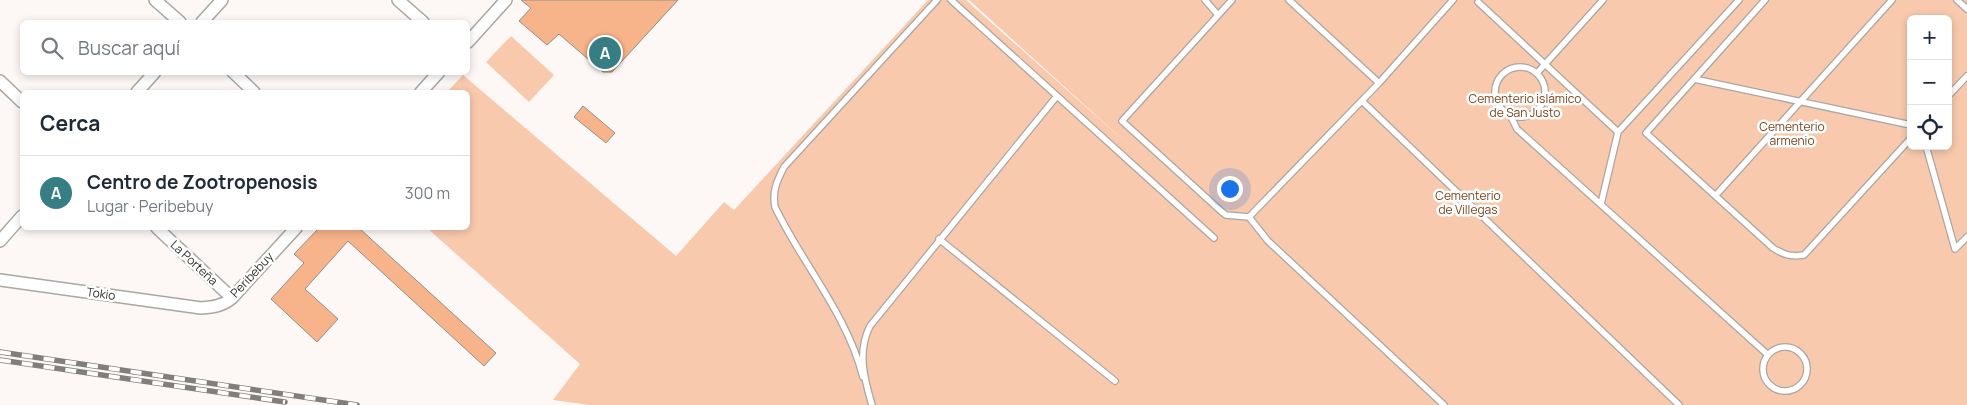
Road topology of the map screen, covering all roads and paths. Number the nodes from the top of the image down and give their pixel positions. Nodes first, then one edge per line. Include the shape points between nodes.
1 (155, 0) edge
2 (222, 0) edge
3 (398, 0) edge
4 (506, 0) edge
5 (937, 0) edge
6 (951, 0) edge
7 (1205, 0) edge
8 (1232, 0) edge
9 (1289, 0) edge
10 (1453, 0) edge
11 (1603, 0) edge
12 (1739, 0) edge
13 (1765, 0) edge
14 (1892, 0) edge
15 (1957, 0) edge
16 (1478, 2) dead end
17 (1967, 9) edge
18 (1218, 14) junction
19 (178, 20) edge
20 (204, 20) edge
21 (420, 20) edge
22 (470, 40) edge
23 (1545, 64) junction
24 (1537, 73) junction
25 (152, 75) edge
26 (236, 75) edge
27 (436, 75) edge
28 (1967, 76) edge
29 (1694, 79) junction
30 (0, 81) edge
31 (1380, 82) junction
32 (139, 90) edge
33 (252, 90) edge
34 (423, 90) edge
35 (1952, 92) edge
36 (1057, 96) junction
37 (20, 100) edge
38 (1362, 101) junction
39 (1800, 102) junction
40 (1509, 114) junction
41 (1907, 125) edge
42 (1618, 132) junction
43 (1907, 142) edge
44 (1927, 150) edge
45 (1716, 195) junction
46 (1602, 204) junction
47 (1249, 217) junction
48 (20, 218) edge
49 (159, 230) edge
50 (294, 230) edge
51 (1967, 236) edge
52 (1214, 238) dead end
53 (939, 239) junction
54 (0, 241) edge
55 (0, 280) edge
56 (232, 298) junction
57 (202, 308) joint
58 (1767, 354) junction
59 (863, 377) junction
60 (1115, 381) dead end
61 (872, 405) edge
62 (1444, 405) edge
63 (1679, 405) edge

1 - 19 street
2 - 20 street
3 - 21 street
4 - 22 street
5 - 59 lane via 784,168 773,197 775,207 845,328
6 - 36 lane
7 - 18 lane
8 - 18 lane
9 - 31 lane
10 - 31 lane
11 - 23 lane
12 - 42 lane
13 - 29 lane
14 - 39 lane
15 - 17 lane
16 - 23 lane
18 - 47 lane via 1122,121 1222,212
23 - 24 lane
23 - 42 lane
24 - 40 lane via 1542,79 1545,95 1538,109 1524,116
24 - 40 lane via 1523,67 1516,68 1508,70 1498,81 1498,103
25 - 32 street
26 - 33 street
27 - 34 street
28 - 35 lane
29 - 39 lane
29 - 45 lane via 1646,133
30 - 37 street
31 - 38 lane
36 - 52 lane
36 - 53 lane
38 - 47 lane
38 - 63 lane
39 - 41 lane
39 - 45 lane
40 - 46 lane via 1517,129
42 - 46 lane
43 - 45 lane via 1804,256 1782,254
44 - 51 lane via 1955,249
46 - 58 lane
47 - 62 lane via 1268,241
48 - 54 street
49 - 56 street, La Porteña
50 - 56 street, Peribebuy
53 - 59 lane via 870,326 864,342
53 - 60 lane
55 - 57 street, Tokio
56 - 57 street, Peribebuy via 225,304
58 - 58 lane via 1763,376 1773,388 1788,391 1802,383 1806,364 1799,352 1786,346
59 - 61 lane

